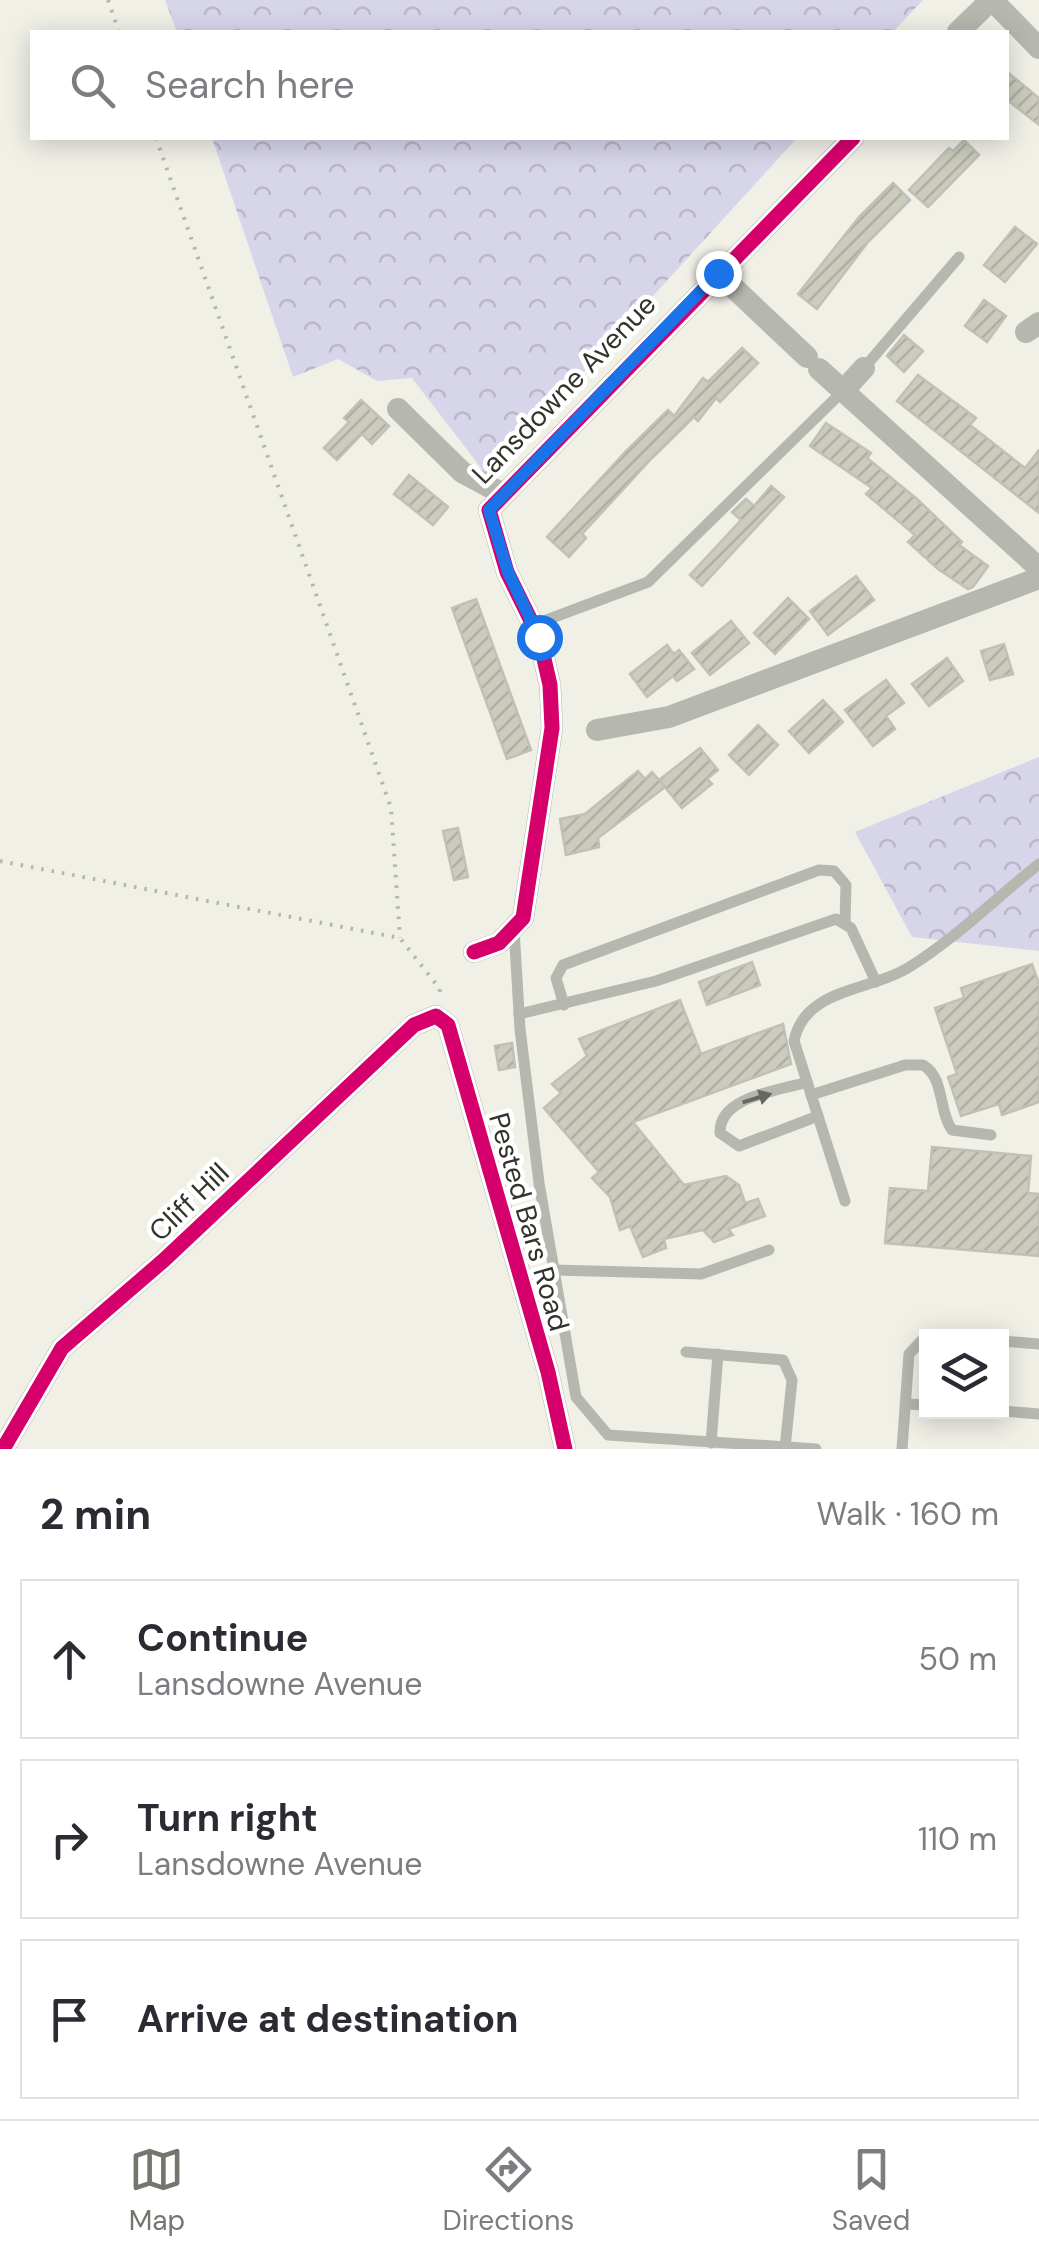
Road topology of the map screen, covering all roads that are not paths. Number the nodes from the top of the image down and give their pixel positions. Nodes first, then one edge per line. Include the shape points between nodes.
1 (991, 0) edge
2 (960, 30) edge
3 (1039, 48) edge
4 (851, 140) edge
5 (959, 257) dead end
6 (718, 273) junction
7 (864, 368) joint
8 (844, 390) junction
9 (398, 409) dead end
10 (502, 494) junction
11 (1039, 568) edge
12 (1039, 578) edge
13 (533, 624) junction
14 (597, 730) dead end
15 (1039, 864) edge
16 (845, 922) junction
17 (514, 928) junction
18 (474, 952) dead end
19 (876, 982) junction
20 (564, 1004) junction
21 (519, 1014) junction
22 (436, 1016) joint
23 (809, 1089) junction
24 (818, 1116) junction
25 (991, 1135) dead end
26 (844, 1201) dead end
27 (768, 1250) dead end
28 (555, 1270) junction
29 (1009, 1342) edge
30 (919, 1343) edge
31 (1039, 1344) edge
32 (686, 1352) dead end
33 (718, 1354) junction
34 (906, 1404) junction
35 (919, 1405) edge
36 (1009, 1412) edge
37 (1039, 1414) edge
38 (711, 1442) junction
39 (731, 1446) edge
40 (786, 1448) edge
41 (3, 1449) edge
42 (565, 1449) edge
43 (816, 1449) edge
44 (902, 1449) edge

1 - 2 street
1 - 3 street
4 - 6 street, Lansdowne Avenue
5 - 7 lane
6 - 8 street
6 - 10 street, Lansdowne Avenue
7 - 8 street
8 - 11 street
8 - 13 lane via 648,582
9 - 10 street via 462,472
10 - 13 street, Lansdowne Avenue via 489,510
12 - 14 street via 669,717
13 - 17 street, Lansdowne Avenue via 550,686 552,728 523,918
15 - 19 lane via 910,967
16 - 19 lane
16 - 20 lane via 822,923 656,981
16 - 20 lane via 846,885 834,871 820,870 564,965 556,978
17 - 18 street via 500,943
17 - 21 lane
19 - 23 lane via 813,1005 798,1020 794,1041
20 - 21 lane
21 - 28 lane
22 - 41 street, Cliff Hill via 414,1025 70,1341 36,1386
22 - 42 street, Pested Bars Road via 448,1025
23 - 24 lane
24 -> 23 lane via 739,1146 720,1133 722,1116 735,1104
23 - 25 lane via 924,1065 936,1078 952,1130
24 - 26 lane
27 - 28 lane via 701,1274
28 - 38 lane via 576,1397 608,1435
29 - 31 lane
30 - 34 lane via 909,1354
32 - 33 lane
33 - 38 lane
33 - 40 lane via 783,1360 792,1380
34 - 35 lane
34 - 44 lane
36 - 37 lane
38 - 39 lane
39 - 40 lane
40 - 43 lane

